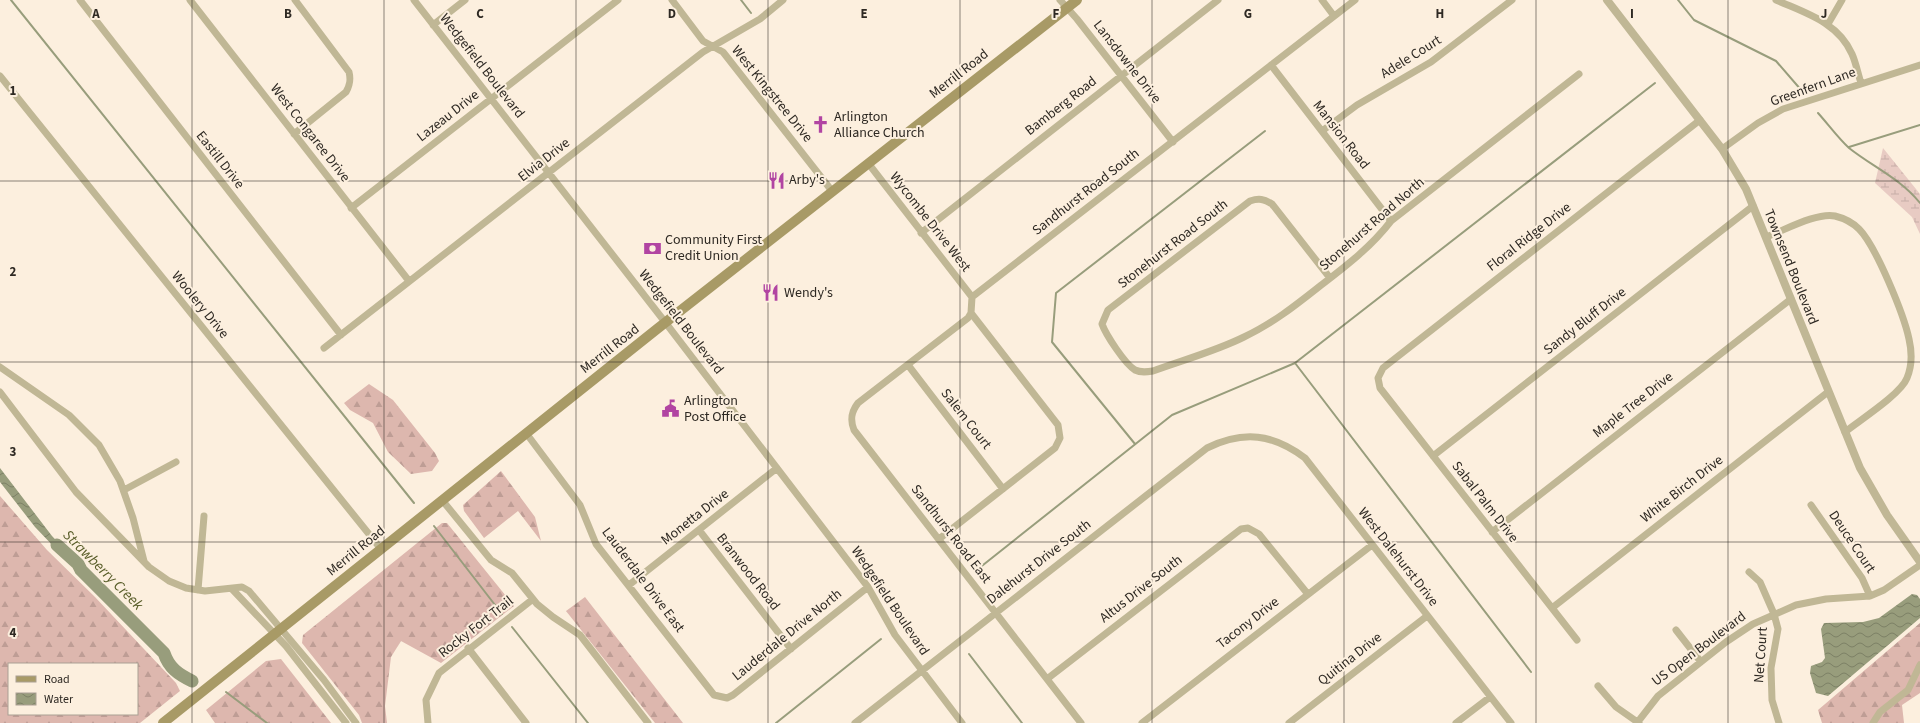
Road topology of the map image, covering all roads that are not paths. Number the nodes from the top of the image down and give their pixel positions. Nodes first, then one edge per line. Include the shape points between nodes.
1 (80, 0) edge
2 (190, 0) edge
3 (295, 0) edge
4 (414, 0) edge
5 (465, 0) edge
6 (618, 0) edge
7 (672, 0) edge
8 (783, 0) edge
9 (1060, 0) edge
10 (1077, 0) edge
11 (1218, 0) edge
12 (1322, 0) edge
13 (1355, 0) edge
14 (1512, 0) edge
15 (1607, 0) edge
16 (1776, 0) edge
17 (1842, 0) edge
18 (1067, 8) junction
19 (1334, 16) junction
20 (1828, 24) junction
21 (433, 25) junction
22 (714, 46) junction
23 (1271, 65) junction
24 (1920, 65) edge
25 (1579, 74) dead end
26 (0, 76) edge
27 (1122, 76) junction
28 (1861, 83) junction
29 (491, 99) junction
30 (1700, 120) junction
31 (1322, 131) junction
32 (294, 134) junction
33 (1173, 142) junction
34 (1722, 149) junction
35 (868, 163) junction
36 (549, 173) junction
37 (832, 191) junction
38 (1753, 206) junction
39 (351, 208) junction
40 (1391, 221) junction
41 (921, 233) junction
42 (1766, 237) junction
43 (1330, 278) junction
44 (410, 282) junction
45 (972, 297) junction
46 (1791, 299) junction
47 (971, 313) junction
48 (665, 322) junction
49 (341, 334) junction
50 (324, 348) dead end
51 (908, 365) junction
52 (0, 367) edge
53 (1144, 372) joint
54 (1378, 378) joint
55 (0, 392) edge
56 (1828, 392) junction
57 (1845, 432) junction
58 (526, 433) junction
59 (1246, 437) joint
60 (1433, 456) junction
61 (176, 462) dead end
62 (777, 468) junction
63 (1003, 489) junction
64 (124, 490) junction
65 (442, 500) junction
66 (1811, 505) dead end
67 (204, 516) dead end
68 (699, 530) junction
69 (1492, 532) junction
70 (939, 539) junction
71 (1372, 544) junction
72 (381, 549) junction
73 (1920, 562) edge
74 (146, 564) junction
75 (1920, 565) edge
76 (1749, 572) dead end
77 (629, 585) junction
78 (868, 587) junction
79 (232, 589) junction
80 (198, 590) junction
81 (1307, 594) junction
82 (1870, 596) junction
83 (533, 598) junction
84 (1552, 608) junction
85 (996, 613) junction
86 (1774, 614) junction
87 (1427, 616) junction
88 (1676, 630) dead end
89 (278, 631) junction
90 (1577, 640) dead end
91 (468, 648) junction
92 (791, 649) junction
93 (1701, 662) junction
94 (1920, 665) edge
95 (922, 670) junction
96 (1047, 678) junction
97 (1598, 686) dead end
98 (721, 697) joint
99 (1490, 697) junction
100 (163, 723) edge
101 (346, 723) edge
102 (356, 723) edge
103 (428, 723) edge
104 (526, 723) edge
105 (648, 723) edge
106 (856, 723) edge
107 (962, 723) edge
108 (1082, 723) edge
109 (1142, 723) edge
110 (1289, 723) edge
111 (1456, 723) edge
112 (1511, 723) edge
113 (1638, 723) edge
114 (1779, 723) edge
115 (1873, 723) edge

1 - 49 street, Eastill Drive
2 - 32 street, West Congaree Drive
3 - 32 street via 351,78 346,92
4 - 21 street, Wedgefield Boulevard
5 - 21 street
6 - 29 street, Lazeau Drive
7 - 22 street, West Kingstree Drive via 703,41
8 - 22 street, Elvia Drive via 760,19
9 - 18 street, Lansdowne Drive
10 - 18 main road, Merrill Road
11 - 27 street, Bamberg Road
12 - 19 street
13 - 19 street, Sandhurst Road South
14 - 31 street, Adele Court via 1431,62 1357,105
15 - 30 street, Townsend Boulevard
16 - 20 street
17 - 20 street
18 - 27 street, Lansdowne Drive
18 - 35 main road, Merrill Road
19 - 23 street, Sandhurst Road South
20 - 28 street via 1847,45
21 - 29 street, Wedgefield Boulevard
22 - 36 street, Elvia Drive
22 - 37 street, West Kingstree Drive via 723,52
23 - 31 street, Mansion Road
23 - 33 street, Sandhurst Road South
24 - 28 street, Greenfern Lane
25 - 40 street, Stonehurst Road North
26 - 72 street, Woolery Drive
27 - 33 street, Lansdowne Drive
27 - 41 street, Bamberg Road
28 - 34 street, Greenfern Lane via 1783,109 1758,123
29 - 36 street, Wedgefield Boulevard
29 - 39 street, Lazeau Drive
30 - 34 street, Townsend Boulevard
30 - 54 street, Floral Ridge Drive via 1383,368
31 - 40 street, Mansion Road
32 - 39 street, West Congaree Drive
33 - 45 street, Sandhurst Road South
34 - 38 street, Townsend Boulevard via 1739,176
35 - 37 main road, Merrill Road
35 - 41 street, Wycombe Drive West
36 - 44 street, Elvia Drive
36 - 48 street, Wedgefield Boulevard
37 - 48 main road, Merrill Road
38 - 42 street, Townsend Boulevard
38 - 60 street, Sandy Bluff Drive
39 - 44 street, West Congaree Drive
40 - 43 street, Stonehurst Road North via 1364,252
41 - 45 street, Wycombe Drive West
42 - 46 street, Townsend Boulevard
42 - 57 street via 1820,216 1840,218 1858,228 1867,239 1890,284 1909,338 1910,369 1898,391
43 - 53 street, Stonehurst Road North via 1282,315 1243,338
43 - 53 street, Stonehurst Road South via 1272,204 1258,198 1250,201 1108,310 1102,324 1105,332 1130,366
44 - 49 street, Elvia Drive
45 - 47 street
46 - 56 street, Townsend Boulevard
46 - 69 street, Maple Tree Drive
47 - 51 street
47 - 63 street via 1058,425 1060,438 1055,448
48 - 58 main road, Merrill Road
48 - 62 street, Wedgefield Boulevard
49 - 50 street, Elvia Drive
51 - 63 street, Salem Court
51 - 70 street, Sandhurst Road East via 858,403 851,416 851,424
52 - 64 street via 69,415 99,445
54 - 60 street, Sabal Palm Drive via 1380,388
55 - 74 street via 76,492
56 - 57 street, Townsend Boulevard
56 - 84 street, White Birch Drive
57 - 73 street, Townsend Boulevard via 1872,490
58 - 65 main road, Merrill Road
58 - 77 street, Lauderdale Drive East via 580,505 596,544
59 - 71 street, West Dalehurst Drive via 1277,441 1291,447 1305,458
59 - 85 street, Dalehurst Drive South via 1219,442 1207,448
60 - 69 street, Sabal Palm Drive
61 - 64 street
62 - 68 street, Monetta Drive
62 - 78 street, Wedgefield Boulevard
63 - 70 street
64 - 74 street
65 - 72 main road, Merrill Road
65 - 83 street via 486,555 512,573
66 - 82 street, Deuce Court via 1862,578
67 - 80 street
68 - 77 street, Monetta Drive
68 - 92 street, Branwood Road
69 - 84 street, Sabal Palm Drive
70 - 85 street, Sandhurst Road East
71 - 81 street, Tacony Drive
71 - 87 street, West Dalehurst Drive
72 - 89 main road, Merrill Road
74 - 80 street via 169,581
75 - 82 street, US Open Boulevard via 1884,590
76 - 86 street, Net Court via 1760,582
77 - 98 street, Lauderdale Drive East via 709,690
78 - 92 street, Lauderdale Drive North
78 - 95 street, Wedgefield Boulevard via 891,629
79 - 80 street
79 - 89 street
79 - 89 street via 242,587 249,591
81 - 96 street, Altus Drive South via 1259,534 1248,528 1237,531
81 - 109 street, Tacony Drive
82 - 86 street, US Open Boulevard via 1826,599 1796,605
83 - 91 street, Rocky Fort Trail
83 - 105 street via 553,618 580,635
84 - 90 street, Sabal Palm Drive
85 - 95 street, Dalehurst Drive South
85 - 96 street, Sandhurst Road East
86 - 93 street, US Open Boulevard via 1753,624
86 - 114 street, Net Court via 1778,629 1771,668 1772,700
87 - 99 street, West Dalehurst Drive
87 - 110 street, Quitina Drive
88 - 93 street
89 - 100 main road, Merrill Road
89 - 101 street
89 - 102 street via 324,680
91 - 103 street, Rocky Fort Trail via 442,669 430,689 426,700
91 - 104 street
92 - 98 street, Lauderdale Drive North via 733,695
93 - 113 street, US Open Boulevard via 1658,696
94 - 115 street via 1908,690 1880,712
95 - 106 street, Dalehurst Drive South
95 - 107 street, Wedgefield Boulevard
96 - 108 street, Sandhurst Road East
97 - 113 street via 1616,707
99 - 111 street
99 - 112 street, West Dalehurst Drive

